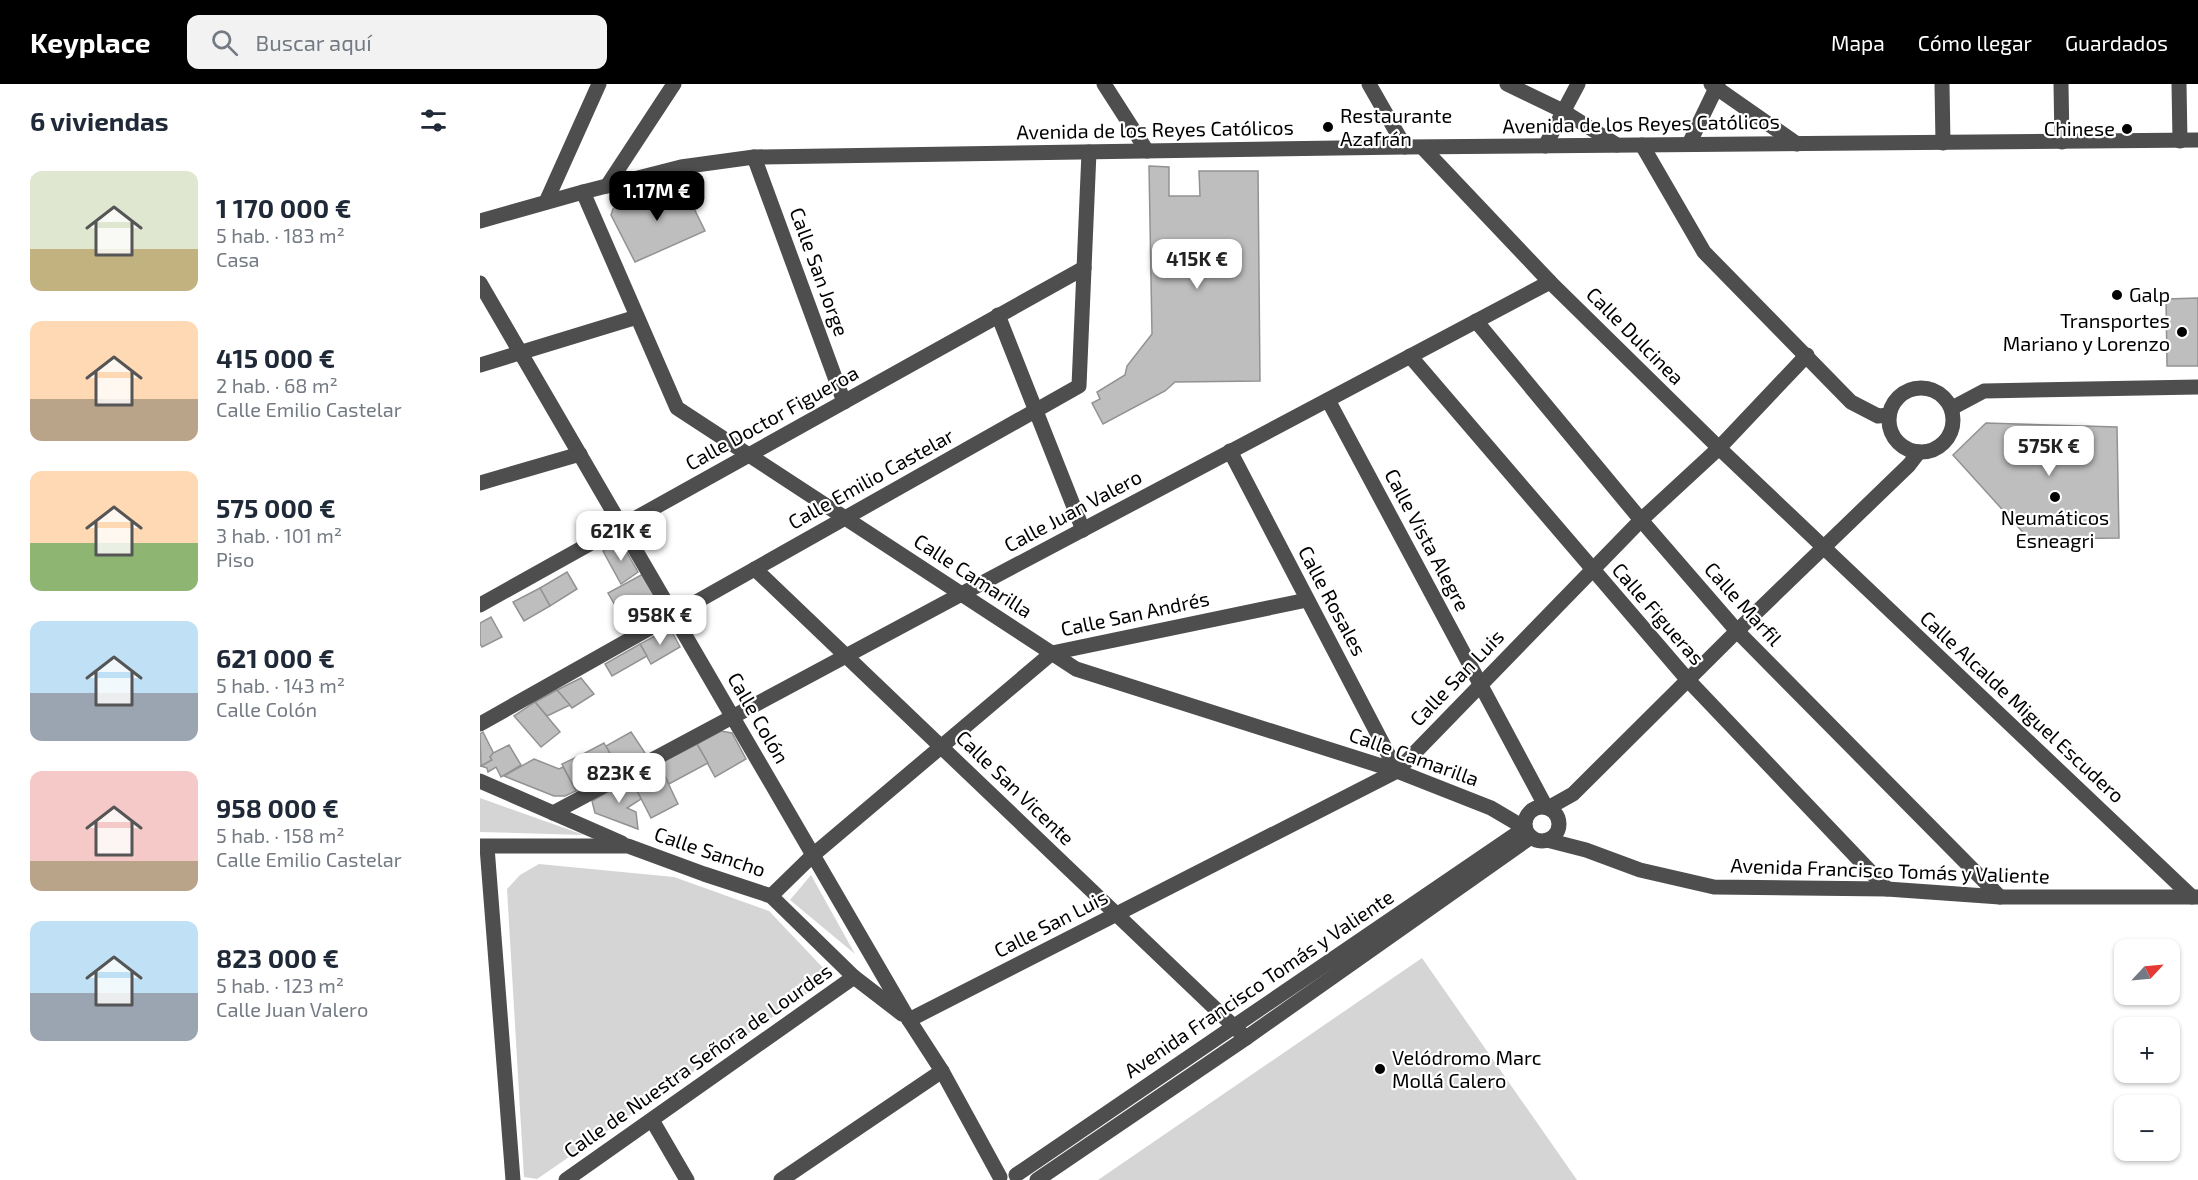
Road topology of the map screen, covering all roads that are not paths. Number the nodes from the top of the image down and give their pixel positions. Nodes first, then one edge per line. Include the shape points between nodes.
1 (599, 84) edge
2 (674, 84) edge
3 (1104, 84) edge
4 (1369, 84) edge
5 (1507, 84) edge
6 (1578, 84) edge
7 (1942, 84) edge
8 (2061, 84) edge
9 (2179, 84) edge
10 (1715, 85) edge
11 (1563, 111) junction
12 (2180, 141) junction
13 (2198, 141) edge
14 (2062, 142) junction
15 (1943, 143) junction
16 (1689, 144) junction
17 (1797, 144) junction
18 (1617, 145) junction
19 (1642, 145) junction
20 (1545, 146) junction
21 (1405, 147) junction
22 (1423, 148) junction
23 (1147, 151) junction
24 (1089, 152) junction
25 (754, 156) junction
26 (608, 186) junction
27 (582, 192) junction
28 (546, 202) junction
29 (480, 221) edge
30 (1084, 268) junction
31 (1550, 282) junction
32 (480, 283) edge
33 (998, 315) junction
34 (637, 317) junction
35 (1476, 321) junction
36 (521, 352) junction
37 (1807, 355) junction
38 (1410, 356) junction
39 (480, 365) edge
40 (2198, 387) edge
41 (1328, 400) junction
42 (844, 402) junction
43 (1952, 408) junction
44 (1036, 410) junction
45 (1889, 415) junction
46 (1719, 448) junction
47 (1230, 451) junction
48 (1919, 452) junction
49 (580, 454) junction
50 (749, 455) junction
51 (480, 483) edge
52 (846, 517) junction
53 (1641, 520) junction
54 (622, 526) junction
55 (1083, 530) junction
56 (1824, 547) junction
57 (755, 568) junction
58 (1593, 571) junction
59 (962, 595) junction
60 (1307, 600) junction
61 (480, 605) edge
62 (674, 614) junction
63 (1737, 631) junction
64 (1052, 653) junction
65 (845, 655) junction
66 (1688, 679) junction
67 (1480, 684) junction
68 (732, 716) junction
69 (480, 724) edge
70 (942, 747) junction
71 (1397, 771) junction
72 (480, 781) edge
73 (1572, 794) junction
74 (1541, 806) junction
75 (1491, 808) junction
76 (553, 813) junction
77 (1559, 822) junction
78 (1528, 833) junction
79 (1547, 840) junction
80 (628, 846) junction
81 (483, 847) edge
82 (1586, 850) junction
83 (813, 855) junction
84 (1887, 888) junction
85 (771, 896) junction
86 (2000, 897) junction
87 (2195, 897) edge
88 (486, 914) edge
89 (1117, 914) junction
90 (854, 977) junction
91 (909, 1020) junction
92 (1234, 1026) junction
93 (1246, 1038) junction
94 (942, 1071) junction
95 (652, 1120) junction
96 (1009, 1178) edge
97 (513, 1180) edge
98 (566, 1180) edge
99 (687, 1180) edge
100 (781, 1180) edge
101 (1037, 1180) edge

1 - 28 street
2 - 26 street
3 - 23 street
4 - 21 street
5 - 11 street
6 - 11 street
7 - 15 street
8 - 14 street
9 - 12 street
10 - 16 street
10 - 17 street
11 - 18 street
11 - 20 street
12 - 13 street, Avenida de los Reyes Católicos
12 - 14 street, Avenida de los Reyes Católicos
14 - 15 street, Avenida de los Reyes Católicos
15 - 17 street, Avenida de los Reyes Católicos
16 - 17 street, Avenida de los Reyes Católicos
16 - 19 street, Avenida de los Reyes Católicos
18 - 19 street, Avenida de los Reyes Católicos
18 - 20 street, Avenida de los Reyes Católicos
19 - 37 street via 1704,252
20 - 22 street, Avenida de los Reyes Católicos
21 - 22 street, Avenida de los Reyes Católicos
21 - 23 street, Avenida de los Reyes Católicos
22 - 31 street, Calle Dulcinea
23 - 24 street, Avenida de los Reyes Católicos
24 - 25 street, Avenida de los Reyes Católicos
24 - 30 street, Calle Emilio Castelar
25 - 26 street, Avenida de los Reyes Católicos via 681,167
25 - 42 street, Calle San Jorge
26 - 27 street, Avenida de los Reyes Católicos
27 - 28 street, Avenida de los Reyes Católicos
27 - 34 street, Calle Camarilla
28 - 29 street, Avenida de los Reyes Católicos
30 - 33 street, Calle Doctor Figueroa
30 - 44 street, Calle Emilio Castelar via 1079,386
31 - 35 street, Calle Juan Valero
31 - 46 street, Calle Dulcinea
32 - 36 street, Calle Colón
33 - 42 street, Calle Doctor Figueroa
33 - 44 street
34 - 36 street
34 - 50 street, Calle Camarilla via 677,408
35 - 38 street, Calle Juan Valero
35 - 53 street, Calle Marfil
36 - 39 street
36 - 49 street, Calle Colón
37 - 45 street via 1851,402 1878,416
37 - 46 street, Calle San Luis
38 - 41 street, Calle Juan Valero
38 - 58 street, Calle Figueras
40 - 43 street via 1984,390
41 - 47 street, Calle Juan Valero
41 - 67 street, Calle Vista Alegre
42 - 50 street, Calle Doctor Figueroa
43 - 45 street via 1937,391 1917,387 1898,396
43 - 48 street via 1953,430 1948,439 1929,452
44 - 52 street, Calle Emilio Castelar
44 - 55 street
45 - 48 street via 1889,426 1899,444
46 - 53 street, Calle San Luis
46 - 56 street, Calle Dulcinea
47 - 55 street, Calle Juan Valero
47 - 60 street, Calle Rosales
48 - 56 street
49 - 51 street
49 - 54 street, Calle Colón
50 - 52 street, Calle Camarilla
50 - 54 street, Calle Doctor Figueroa
52 - 57 street, Calle Emilio Castelar
52 - 59 street, Calle Camarilla
53 - 58 street, Calle San Luis
53 - 63 street, Calle Marfil
54 - 61 street, Calle Doctor Figueroa
54 - 62 street, Calle Colón
55 - 59 street, Calle Juan Valero
56 - 63 street
56 - 87 street, Calle Alcalde Miguel Escudero
57 - 62 street, Calle Emilio Castelar
57 - 65 street, Calle San Vicente
58 - 66 street, Calle Figueras
58 - 67 street, Calle San Luis
59 - 64 street, Calle Camarilla
59 - 65 street, Calle Juan Valero
60 - 64 street, Calle San Andrés
60 - 71 street, Calle Rosales
62 - 68 street, Calle Colón
62 - 69 street, Calle Emilio Castelar
63 - 66 street
63 - 86 street, Calle Marfil
64 - 70 street, Calle San Andrés
64 - 71 street, Calle Camarilla via 1076,669
65 - 68 street, Calle Juan Valero
65 - 70 street, Calle San Vicente
66 - 73 street
66 - 84 street, Calle Figueras
67 - 71 street, Calle San Luis
67 - 74 street, Calle Vista Alegre
68 - 76 street, Calle Juan Valero
68 - 83 street, Calle Colón
70 - 83 street, Calle San Andrés
70 - 89 street, Calle San Vicente
71 - 75 street, Calle Camarilla
71 - 89 street, Calle San Luis
72 - 76 street, Calle Sancho
73 - 74 street
73 - 77 street
74 - 75 street, Calle Camarilla
74 - 77 street via 1555,813
74 - 78 street via 1526,818
75 - 78 street, Calle Camarilla
76 - 80 street, Calle Sancho
77 - 79 street via 1556,834
77 - 82 street, Avenida Francisco Tomás y Valiente
78 - 79 street
78 - 92 street, Avenida Francisco Tomás y Valiente
78 - 93 street, Avenida Francisco Tomás y Valiente
79 - 82 street, Avenida Francisco Tomás y Valiente
80 - 81 street, Calle Sancho
80 - 85 street, Calle Sancho
81 - 88 street
82 - 84 street, Avenida Francisco Tomás y Valiente via 1640,870 1714,887
83 - 85 street, Calle San Andrés
83 - 91 street, Calle Colón
84 - 86 street, Avenida Francisco Tomás y Valiente
85 - 90 street, Calle Sancho
86 - 87 street, Avenida Francisco Tomás y Valiente
88 - 97 street
89 - 91 street, Calle San Luis
89 - 92 street, Calle San Vicente
90 - 91 street, Calle Colón
90 - 95 street, Calle de Nuestra Señora de Lourdes
91 - 94 street, Calle Colón
92 - 93 street, Calle San Vicente
92 - 96 street, Avenida Francisco Tomás y Valiente
93 - 101 street, Avenida Francisco Tomás y Valiente
94 - 96 street, Calle Colón
94 - 100 street
95 - 98 street, Calle de Nuestra Señora de Lourdes
95 - 99 street

